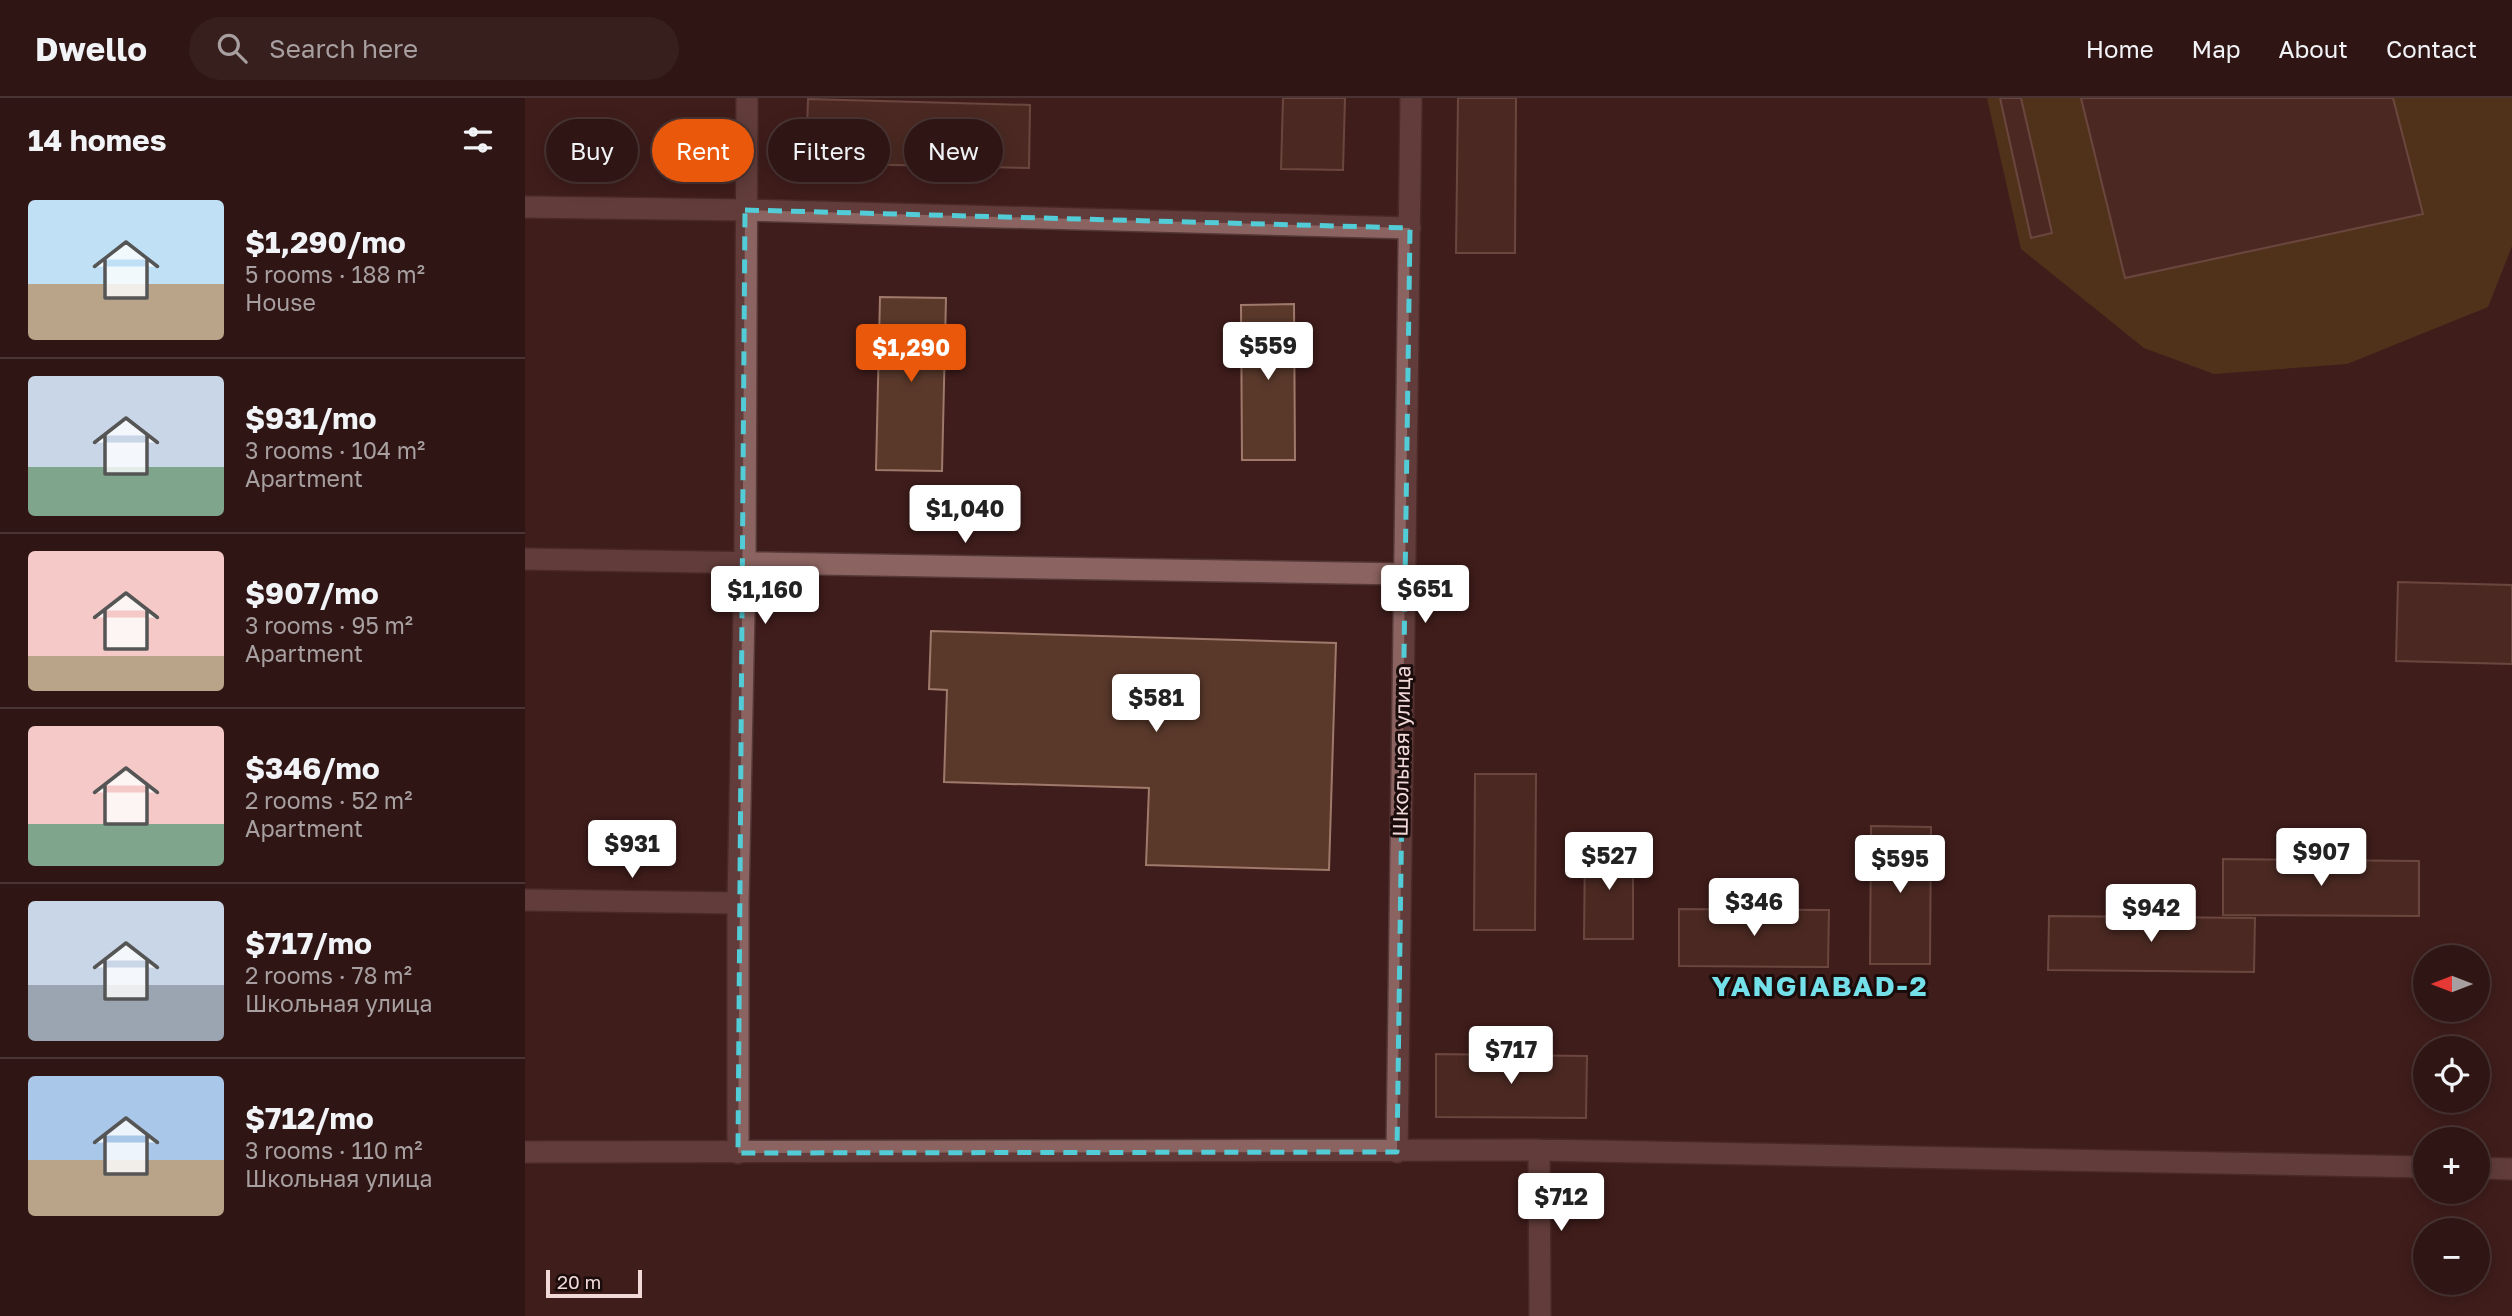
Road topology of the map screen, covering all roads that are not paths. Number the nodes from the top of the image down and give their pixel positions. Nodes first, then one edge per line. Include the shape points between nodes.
1 (747, 98) edge
2 (1411, 98) edge
3 (525, 207) edge
4 (745, 210) junction
5 (1410, 228) junction
6 (525, 559) edge
7 (745, 562) junction
8 (1404, 574) junction
9 (525, 900) edge
10 (738, 903) junction
11 (1539, 1150) junction
12 (525, 1152) edge
13 (1397, 1152) junction
14 (738, 1153) junction
15 (2413, 1167) edge
16 (2490, 1168) edge
17 (2512, 1169) edge
18 (1540, 1316) edge

1 - 4 street
2 - 5 street, Школьная улица
3 - 4 street
4 - 5 street
4 - 7 street
5 - 8 street, Школьная улица
6 - 7 street
7 - 8 street
7 - 10 street
8 - 13 street, Школьная улица
9 - 10 street
10 - 14 street
11 - 13 street
11 - 15 street
11 - 18 street
12 - 14 street
13 - 14 street
16 - 17 street

